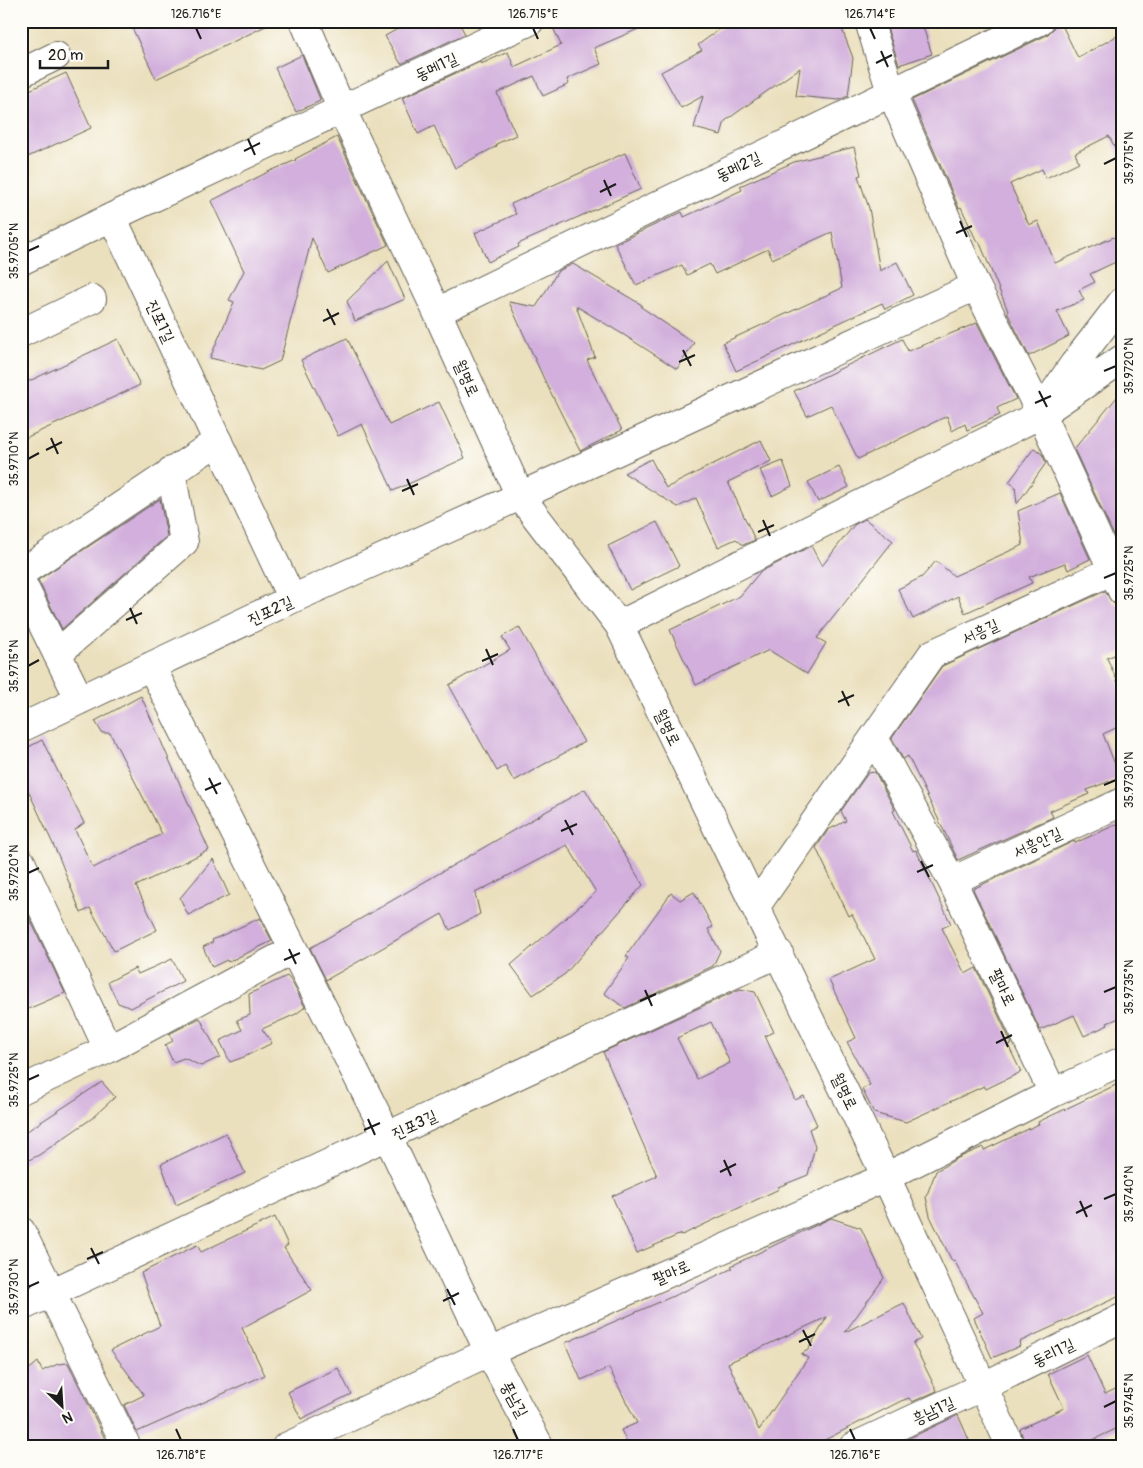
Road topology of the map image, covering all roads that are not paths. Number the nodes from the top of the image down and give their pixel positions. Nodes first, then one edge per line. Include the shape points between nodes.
1 (304, 21) edge
2 (530, 21) edge
3 (869, 21) edge
4 (1040, 21) edge
5 (56, 56) dead end
6 (21, 73) edge
7 (891, 92) junction
8 (342, 110) junction
9 (112, 217) junction
10 (21, 261) edge
11 (976, 286) junction
12 (92, 299) dead end
13 (1122, 302) edge
14 (437, 312) junction
15 (21, 333) edge
16 (1122, 359) edge
17 (1040, 414) junction
18 (218, 441) junction
19 (171, 472) junction
20 (520, 496) junction
21 (21, 573) edge
22 (1118, 576) edge
23 (21, 581) edge
24 (292, 599) junction
25 (618, 625) junction
26 (57, 654) junction
27 (151, 666) junction
28 (80, 700) junction
29 (21, 728) edge
30 (874, 738) junction
31 (1122, 802) edge
32 (21, 862) edge
33 (952, 881) junction
34 (756, 906) junction
35 (293, 950) junction
36 (779, 953) junction
37 (108, 1049) junction
38 (1122, 1060) edge
39 (21, 1090) edge
40 (1053, 1093) junction
41 (388, 1137) junction
42 (886, 1177) junction
43 (21, 1231) edge
44 (52, 1292) junction
45 (21, 1307) edge
46 (1122, 1318) edge
47 (489, 1352) junction
48 (984, 1386) junction
49 (127, 1447) edge
50 (286, 1447) edge
51 (540, 1447) edge
52 (854, 1447) edge
53 (1011, 1447) edge

1 - 8 street, 월명로
2 - 8 street, 동메1길
3 - 7 street
4 - 7 street, 동메2길
5 - 6 street
7 - 11 street
7 - 14 street, 동메2길
8 - 9 street
8 - 14 street, 월명로
9 - 10 street
9 - 18 street, 진포1길
11 - 17 street
11 - 20 street, 진포2길
12 - 15 street
13 - 17 street
14 - 20 street, 월명로
16 - 17 street
17 - 22 street
17 - 25 street
18 - 19 street
18 - 24 street, 진포1길
19 - 21 street
19 - 26 street via 184,542
20 - 24 street, 진포2길
20 - 25 street, 월명로
22 - 30 street, 서흥길 via 932,654
23 - 26 street
24 - 27 street, 진포2길
25 - 34 street, 월명로
26 - 28 street
27 - 28 street, 진포2길
27 - 35 street, 풍남길
28 - 29 street, 진포2길
30 - 33 street
30 - 34 street, 서흥길
31 - 33 street, 서흥안길
32 - 37 street
33 - 40 street, 팔마로
34 - 36 street, 월명로
35 - 37 street
35 - 41 street, 풍남길
36 - 41 street, 진포3길
36 - 42 street, 월명로
37 - 39 street
38 - 40 street, 팔마로
40 - 42 street, 팔마로
41 - 44 street, 진포3길
41 - 47 street, 풍남길
42 - 47 street, 팔마로
42 - 48 street, 월명로
43 - 44 street
44 - 45 street, 진포3길
44 - 49 street
46 - 48 street, 동리1길
47 - 50 street, 팔마로
47 - 51 street, 풍남길
48 - 52 street, 흥남1길
48 - 53 street, 월명로

